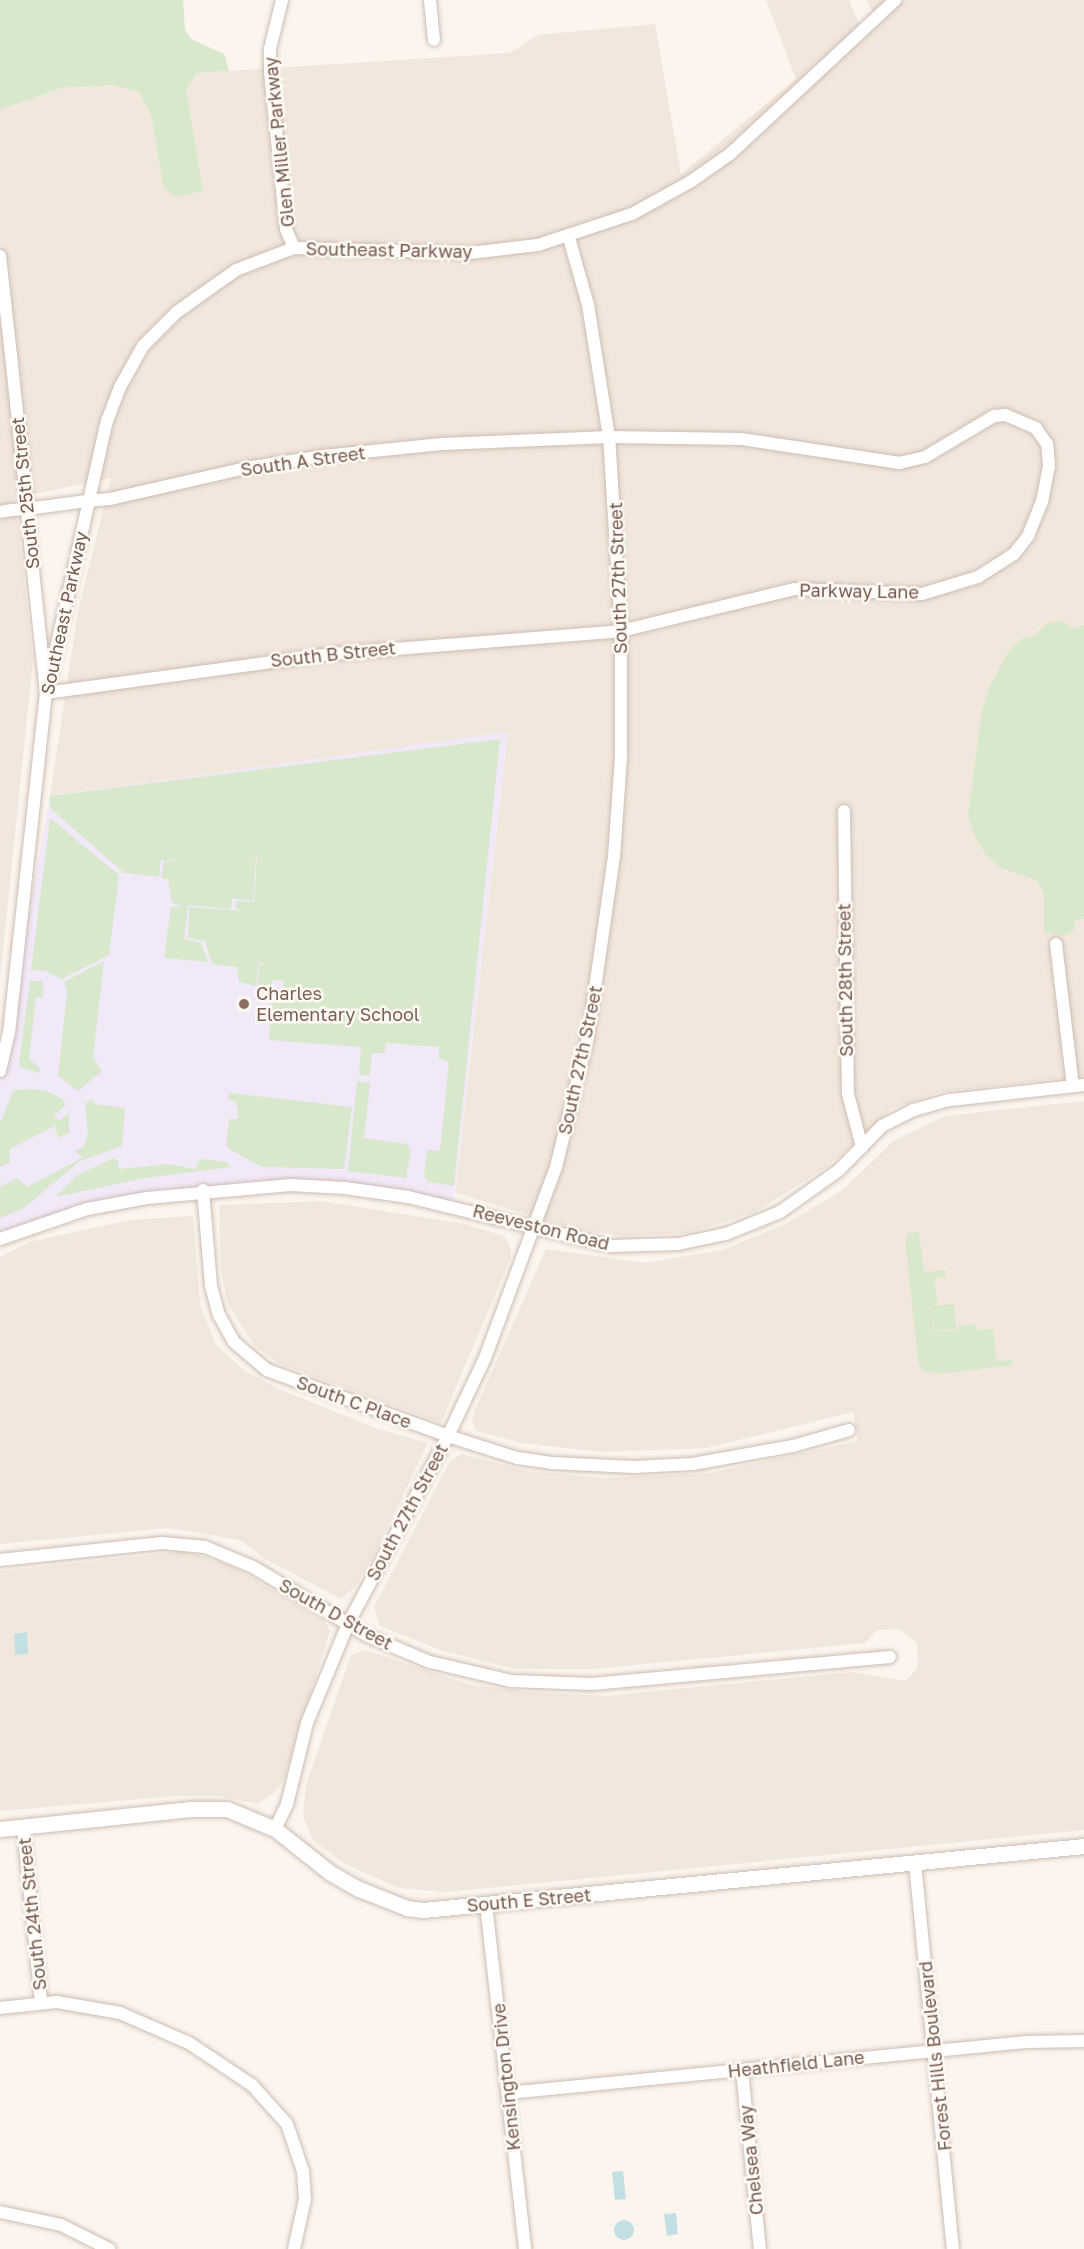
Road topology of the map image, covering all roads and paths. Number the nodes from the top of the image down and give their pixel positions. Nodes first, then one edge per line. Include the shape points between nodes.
1 (282, 0) edge
2 (430, 0) edge
3 (895, 0) edge
4 (434, 40) dead end
5 (569, 237) junction
6 (294, 249) junction
7 (0, 256) edge
8 (609, 437) junction
9 (87, 501) junction
10 (27, 509) junction
11 (0, 512) edge
12 (621, 631) junction
13 (46, 693) junction
14 (844, 811) dead end
15 (1056, 944) dead end
16 (3, 1045) edge
17 (0, 1071) edge
18 (1079, 1085) edge
19 (862, 1147) junction
20 (203, 1190) junction
21 (533, 1229) junction
22 (0, 1239) edge
23 (849, 1430) dead end
24 (448, 1436) junction
25 (0, 1560) edge
26 (348, 1624) junction
27 (890, 1657) dead end
28 (23, 1827) junction
29 (0, 1829) edge
30 (274, 1829) junction
31 (1084, 1846) edge
32 (915, 1863) junction
33 (486, 1905) junction
34 (41, 2002) junction
35 (0, 2008) edge
36 (1084, 2041) edge
37 (935, 2050) junction
38 (742, 2070) junction
39 (508, 2093) junction
40 (0, 2212) edge
41 (109, 2249) edge
42 (294, 2249) edge
43 (525, 2249) edge
44 (760, 2249) edge
45 (953, 2249) edge

1 - 6 street, Glen Miller Parkway via 270,49 270,72 286,229
2 - 4 street
3 - 5 street, Southeast Parkway via 730,154 655,202
5 - 6 street, Southeast Parkway via 538,245 443,255
5 - 8 street, South 27th Street via 588,305
6 - 9 street, Southeast Parkway via 236,270 177,312 143,346 107,421
7 - 10 street, South 25th Street
8 - 9 street, South A Street via 442,444 324,456
8 - 12 street, South 27th Street
8 - 12 street, Parkway Lane via 742,439 900,463 925,457 994,416 1005,415 1036,428 1049,454 1042,502 1028,536 1014,554 978,577 922,594 795,589
9 - 10 street, South A Street
9 - 13 street, Southeast Parkway
10 - 11 street, South A Street
10 - 13 street, South 25th Street
12 - 13 street, South B Street via 333,654
12 - 21 street, South 27th Street via 621,756 608,920 588,1037 556,1167
13 - 16 street, Southeast Parkway
14 - 19 street, South 28th Street via 848,1094
15 - 18 street
16 - 17 street, Southeast Parkway
18 - 19 street, Reeveston Road via 941,1102 882,1126
19 - 21 street, Reeveston Road via 838,1171 780,1212 726,1234 678,1244 611,1246
20 - 21 street, Reeveston Road via 290,1185 345,1188 471,1210
20 - 22 street, Reeveston Road via 87,1209
20 - 24 street, South C Place via 213,1298 234,1342 267,1370
21 - 24 street, South 27th Street via 485,1358
23 - 24 street, South C Place via 752,1455 634,1467 517,1458
24 - 26 street, South 27th Street
25 - 26 street, South D Street via 189,1544 230,1555
26 - 27 street, South D Street via 430,1662 479,1676 550,1684
26 - 30 street, South 27th Street via 307,1723 287,1804
28 - 29 street, South E Street
28 - 30 street, South E Street via 210,1808 245,1814
28 - 34 street, South 24th Street
30 - 33 street, South E Street via 329,1872 379,1899 423,1910
31 - 32 street, South E Street
32 - 33 street, South E Street
32 - 37 street, Forest Hills Boulevard
33 - 39 street, Kensington Drive
34 - 35 street
34 - 42 street via 102,2008 162,2030 215,2059 265,2096 286,2124 304,2174 305,2199
36 - 37 street, Heathfield Lane
37 - 38 street, Heathfield Lane
37 - 45 street, Forest Hills Boulevard
38 - 39 street, Heathfield Lane
38 - 44 street, Chelsea Way
39 - 43 street, Kensington Drive
40 - 41 street via 61,2225

